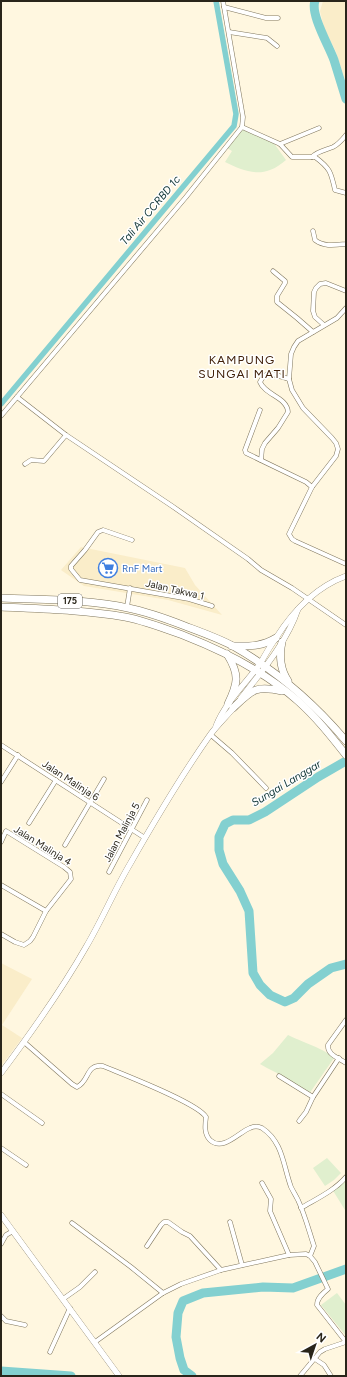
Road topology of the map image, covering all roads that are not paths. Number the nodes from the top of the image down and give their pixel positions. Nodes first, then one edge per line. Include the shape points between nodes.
1 (223, 1) edge
2 (224, 7) junction
3 (278, 18) dead end
4 (229, 32) junction
5 (277, 46) dead end
6 (242, 127) junction
7 (319, 128) dead end
8 (346, 135) edge
9 (280, 144) junction
10 (312, 157) junction
11 (346, 193) edge
12 (313, 231) dead end
13 (346, 244) edge
14 (273, 271) dead end
15 (346, 291) edge
16 (346, 308) edge
17 (324, 325) junction
18 (313, 332) junction
19 (289, 379) junction
20 (18, 397) junction
21 (260, 410) dead end
22 (1, 416) edge
23 (66, 435) junction
24 (261, 460) junction
25 (25, 464) dead end
26 (312, 487) junction
27 (132, 540) dead end
28 (346, 564) edge
29 (346, 576) edge
30 (130, 588) junction
31 (1, 598) edge
32 (309, 599) junction
33 (212, 606) dead end
34 (127, 607) junction
35 (1, 608) edge
36 (346, 625) edge
37 (279, 640) junction
38 (232, 646) junction
39 (226, 653) junction
40 (262, 664) junction
41 (257, 672) junction
42 (290, 685) junction
43 (286, 692) junction
44 (231, 706) junction
45 (210, 735) junction
46 (346, 741) edge
47 (1, 745) edge
48 (18, 755) junction
49 (346, 755) edge
50 (104, 779) dead end
51 (56, 780) junction
52 (1, 782) edge
53 (266, 788) dead end
54 (147, 800) dead end
55 (91, 802) junction
56 (29, 823) dead end
57 (132, 830) junction
58 (145, 838) junction
59 (1, 842) edge
60 (65, 845) dead end
61 (109, 872) dead end
62 (1, 886) edge
63 (46, 911) junction
64 (1, 934) edge
65 (346, 1020) edge
66 (24, 1042) junction
67 (339, 1058) junction
68 (346, 1063) edge
69 (1, 1073) edge
70 (279, 1076) dead end
71 (1, 1094) edge
72 (313, 1097) junction
73 (299, 1121) dead end
74 (42, 1123) dead end
75 (1, 1148) edge
76 (26, 1165) dead end
77 (346, 1177) edge
78 (262, 1183) dead end
79 (301, 1208) junction
80 (1, 1215) edge
81 (230, 1222) dead end
82 (72, 1223) dead end
83 (13, 1231) junction
84 (1, 1244) edge
85 (146, 1246) dead end
86 (289, 1255) junction
87 (310, 1256) junction
88 (242, 1266) junction
89 (221, 1270) junction
90 (95, 1272) dead end
91 (163, 1293) junction
92 (63, 1299) junction
93 (70, 1308) junction
94 (1, 1316) edge
95 (24, 1325) dead end
96 (95, 1342) junction
97 (346, 1342) edge
98 (50, 1352) dead end
99 (315, 1359) junction
100 (119, 1376) edge
101 (300, 1376) edge
102 (331, 1376) edge

1 - 2 street
2 - 3 street via 266,18
2 - 4 street
4 - 5 street via 267,38
4 - 6 street via 243,118
6 - 9 street
6 - 20 street
7 - 9 street
8 - 10 street via 334,147 315,153
9 - 10 street via 292,157
10 - 11 street via 328,169 335,190
12 - 13 street via 315,240 320,243
14 - 18 street via 284,281 277,302
15 - 17 street via 326,283 316,288 313,311
16 - 17 street via 337,318
17 - 18 street
18 - 19 street via 294,346
19 - 24 street via 269,373 260,382 262,387 287,406 288,412 265,443
19 - 26 street via 292,390 303,408 338,446 338,453
20 - 22 street
20 - 23 street
21 - 24 street via 245,452
23 - 25 street via 44,461 31,460
23 - 32 street via 261,570
24 - 26 street
26 - 28 street via 289,531 290,537
27 - 30 street, Jalan Takwa 1 via 103,530 98,532 71,566 80,580
29 - 32 main road via 320,589
30 - 33 street, Jalan Takwa 1
30 - 34 street
31 - 34 highway, 175 via 72,601
32 - 36 street
32 - 37 main road via 289,618
34 - 38 highway, 175 via 170,620
35 - 39 highway, 175 via 72,611 126,617 166,628
37 - 38 highway via 256,646
37 - 40 main road
37 - 42 highway via 283,674
38 - 40 highway, 175
39 - 41 highway, 175
39 - 44 highway via 233,664 237,679
40 - 41 main road
40 - 42 highway, 175
41 - 43 highway, 175
41 - 44 main road
42 - 46 highway, 175 via 317,709
43 - 44 highway via 270,688 254,690
43 - 49 highway, 175 via 311,714
44 - 45 main road
45 - 53 street via 232,753
45 - 58 main road
47 - 48 street, Jalan Malinja 6
48 - 51 street, Jalan Malinja 6
48 - 52 street
50 - 55 street
51 - 55 street, Jalan Malinja 6
51 - 56 street
54 - 57 street, Jalan Malinja 5
55 - 57 street, Jalan Malinja 6
55 - 60 street
57 - 58 street, Jalan Malinja 6
57 - 61 street, Jalan Malinja 5
58 - 66 main road via 87,947
59 - 63 street, Jalan Malinja 4 via 6,831 55,860 70,872 71,879
62 - 63 street
63 - 64 street via 33,937 24,945
65 - 67 street via 328,1045 330,1053
66 - 69 main road
66 - 79 street via 77,1087 82,1084 93,1067 103,1066 152,1086 200,1110 206,1117 205,1132 212,1142 229,1142 252,1127 262,1129 276,1141 284,1159 291,1188
67 - 68 street
67 - 72 street
70 - 72 street
71 - 74 street
72 - 73 street
75 - 76 street
77 - 79 street via 331,1191
78 - 86 street via 271,1199 270,1211
79 - 87 street via 314,1246
80 - 83 main road
81 - 88 street
82 - 91 street
83 - 84 street via 6,1235
83 - 92 main road
85 - 89 street via 161,1225 168,1222 190,1236
86 - 87 street
86 - 88 street
87 - 97 street via 328,1289 317,1300 317,1305
88 - 89 street
89 - 91 street
90 - 92 street via 80,1288
91 - 96 street
92 - 93 main road
93 - 96 main road
93 - 98 street
94 - 95 street via 6,1321
96 - 100 main road
97 - 99 street via 325,1349
99 - 101 street
99 - 102 street via 324,1365

